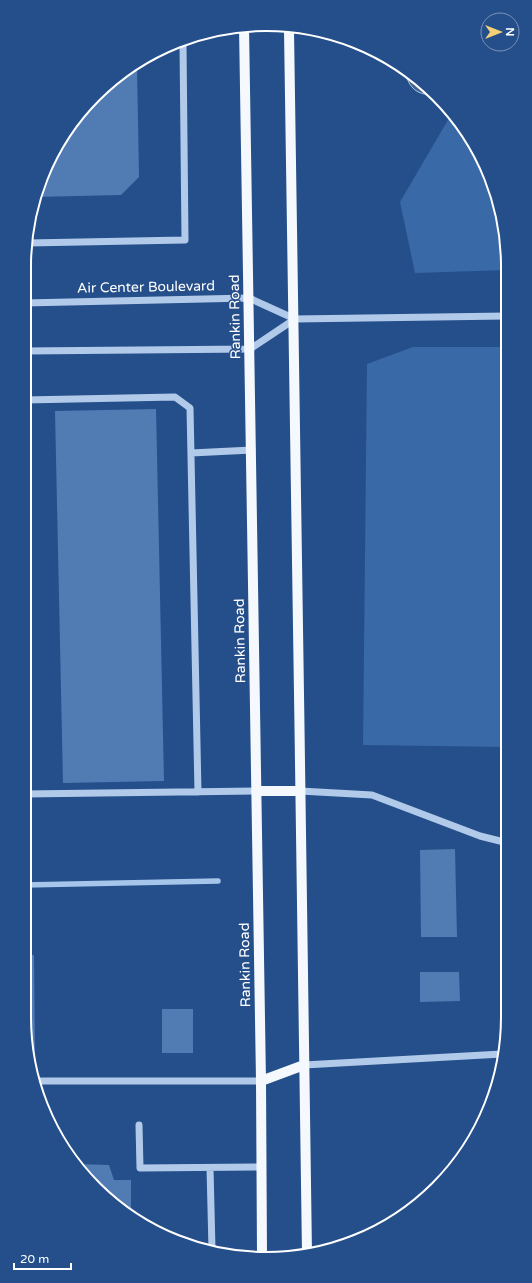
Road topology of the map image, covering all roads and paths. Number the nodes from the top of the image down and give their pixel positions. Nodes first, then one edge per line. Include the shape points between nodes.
1 (244, 32) edge
2 (289, 33) edge
3 (183, 46) edge
4 (33, 242) edge
5 (249, 298) junction
6 (31, 303) edge
7 (501, 316) edge
8 (295, 319) junction
9 (250, 350) junction
10 (31, 351) edge
11 (31, 400) edge
12 (252, 450) junction
13 (191, 453) junction
14 (256, 791) junction
15 (300, 791) junction
16 (198, 792) junction
17 (31, 794) edge
18 (501, 841) edge
19 (498, 1054) edge
20 (304, 1065) junction
21 (40, 1081) edge
22 (261, 1081) junction
23 (139, 1125) dead end
24 (262, 1167) junction
25 (210, 1168) junction
26 (212, 1245) edge
27 (308, 1248) edge
28 (262, 1252) edge

1 - 5 main road, Rankin Road
2 - 8 main road
3 - 4 street via 185,240
5 - 6 street, Air Center Boulevard
5 - 8 street, Air Center Boulevard
5 - 9 main road, Rankin Road
7 - 8 street
8 - 9 street
8 - 15 main road
9 - 10 street
9 - 12 main road, Rankin Road
11 - 13 street via 175,397 190,408
12 - 13 street
12 - 14 main road, Rankin Road
13 - 16 street
14 - 15 main road
14 - 16 street
14 - 22 main road, Rankin Road
15 - 18 street via 372,795 480,836
15 - 20 main road
16 - 17 street
19 - 20 street
20 - 22 main road
20 - 27 main road
21 - 22 street
22 - 24 main road, Rankin Road
23 - 25 street via 140,1168
24 - 25 street
24 - 28 main road, Rankin Road
25 - 26 street

